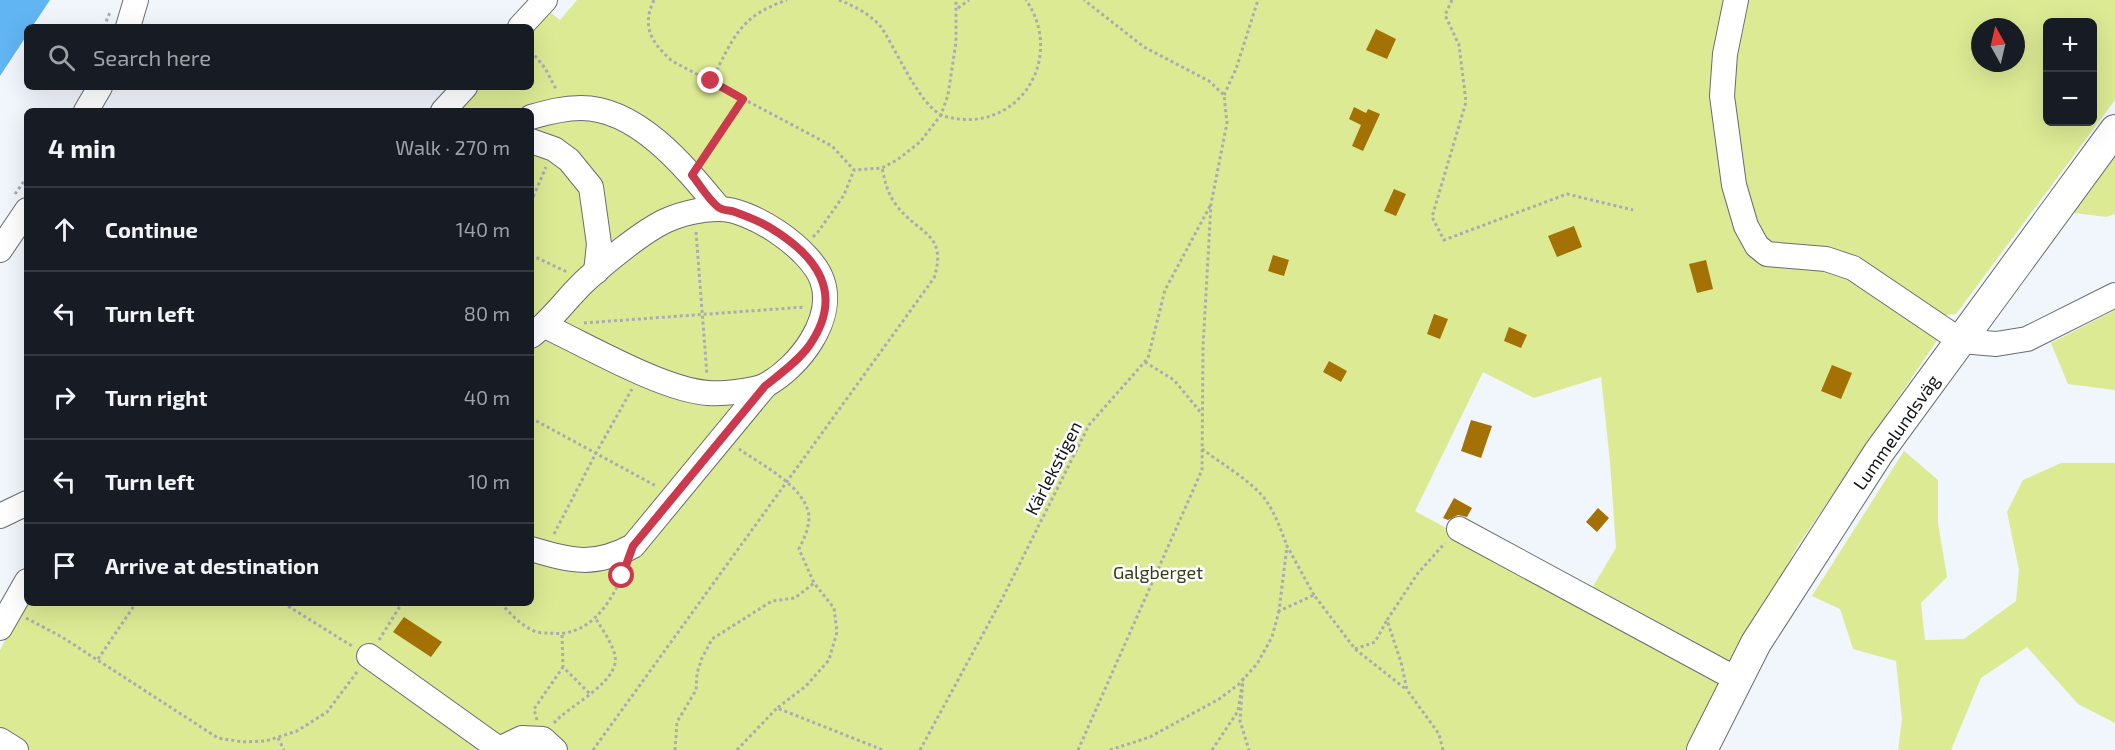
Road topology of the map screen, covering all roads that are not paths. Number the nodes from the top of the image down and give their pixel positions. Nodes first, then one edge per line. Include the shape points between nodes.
1 (136, 0) edge
2 (545, 0) edge
3 (1736, 0) edge
4 (129, 24) edge
5 (523, 24) edge
6 (97, 90) edge
7 (462, 90) edge
8 (88, 108) edge
9 (446, 108) edge
10 (534, 116) edge
11 (2115, 130) edge
12 (534, 142) edge
13 (719, 208) junction
14 (24, 214) edge
15 (0, 250) edge
16 (591, 276) junction
17 (2115, 295) edge
18 (538, 331) edge
19 (1961, 341) junction
20 (765, 386) junction
21 (24, 504) edge
22 (0, 516) edge
23 (1459, 528) road end
24 (535, 548) edge
25 (24, 586) edge
26 (5, 619) edge
27 (369, 656) road end
28 (1738, 680) junction
29 (0, 740) edge
30 (549, 745) edge
31 (16, 750) edge
32 (1702, 750) edge

1 - 4 street
2 - 5 street
3 - 19 street via 1725,54 1722,96 1734,185 1746,226 1757,246 1767,254 1826,260 1853,268
6 - 8 street
7 - 9 street
10 - 13 street via 583,108 608,113 636,126 692,175
11 - 19 main road, Lummelundsväg
12 - 16 street via 569,160 591,187 599,244
13 - 16 street via 665,221
13 - 20 street via 767,225 800,248 823,282 825,306 809,346
14 - 15 street
16 - 18 street
17 - 19 street via 2027,339 1996,344
18 - 20 street via 681,387 708,393
19 - 28 main road, Lummelundsväg via 1879,452 1756,643
20 - 24 street via 633,546 596,560 573,560
21 - 22 street
23 - 28 street
25 - 26 street
27 - 30 street via 499,749 522,738
28 - 32 main road, Lummelundsväg
29 - 31 street

